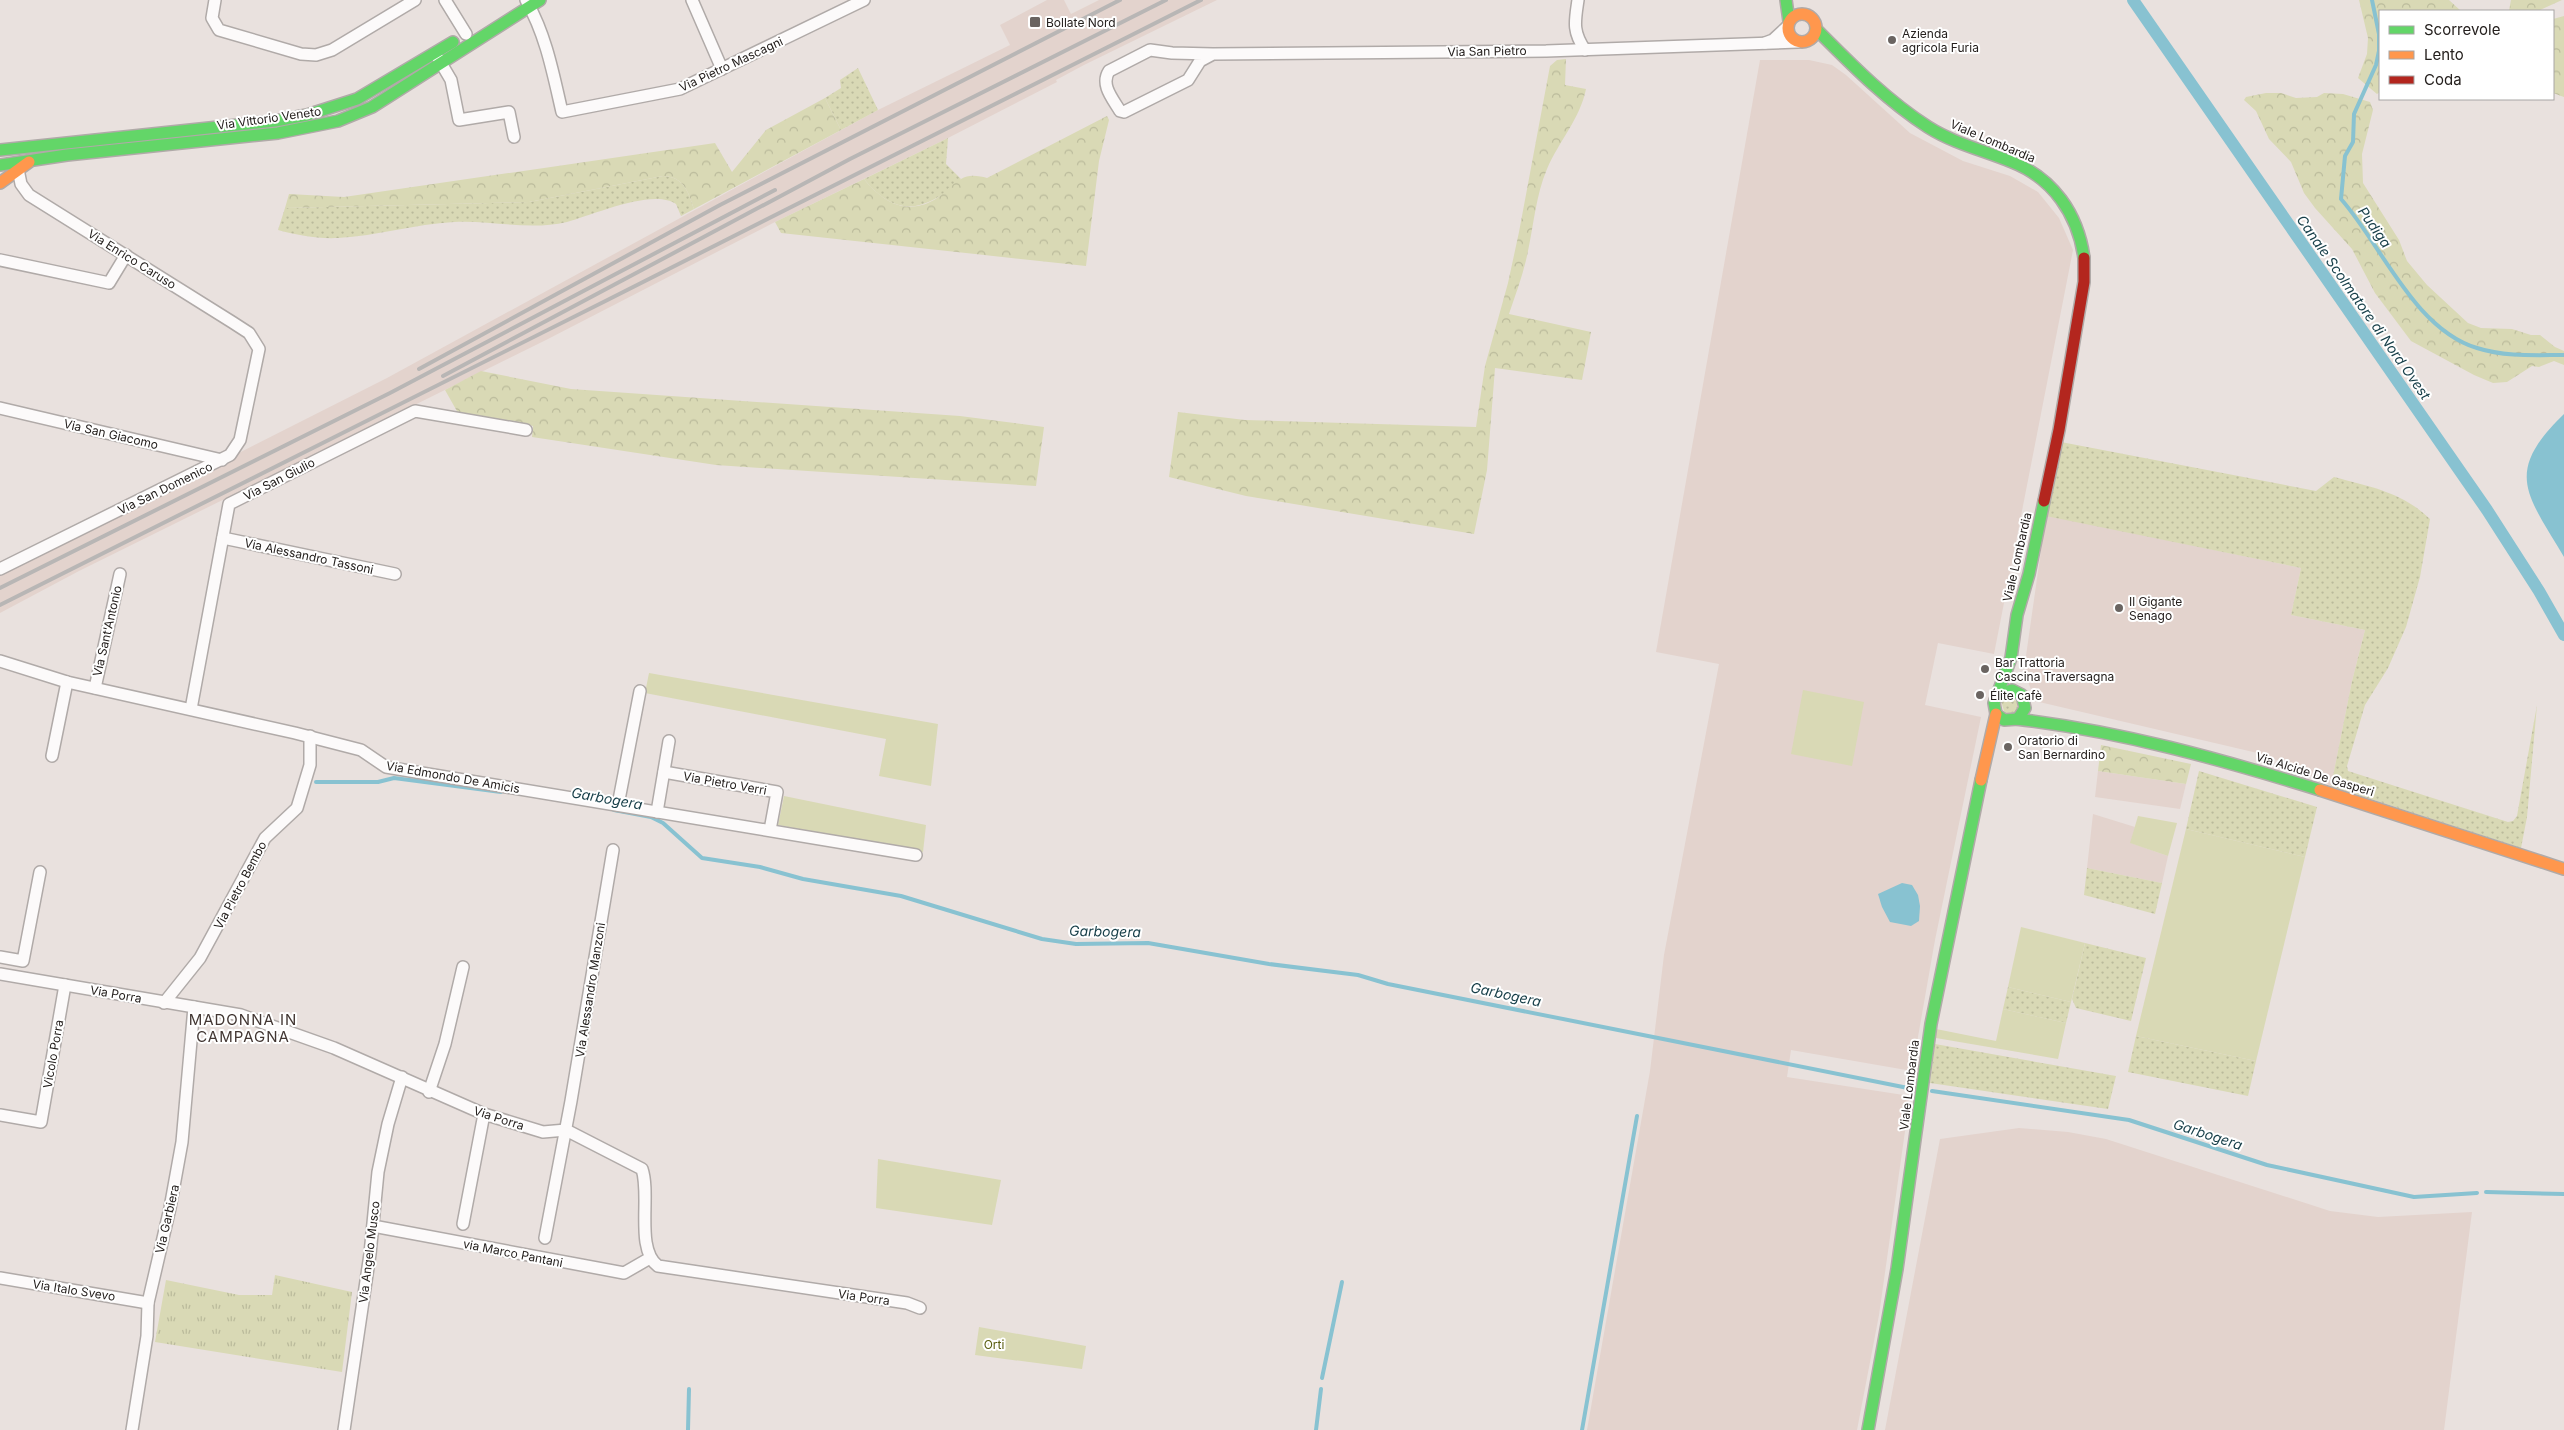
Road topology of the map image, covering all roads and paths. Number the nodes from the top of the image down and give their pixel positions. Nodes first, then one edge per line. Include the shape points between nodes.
1 (215, 0) edge
2 (415, 0) edge
3 (445, 0) edge
4 (540, 0) edge
5 (692, 0) edge
6 (864, 0) edge
7 (1578, 0) edge
8 (1786, 0) edge
9 (1796, 0) edge
10 (526, 2) edge
11 (1805, 14) junction
12 (1788, 24) junction
13 (1816, 29) junction
14 (466, 34) junction
15 (1802, 42) junction
16 (1761, 45) junction
17 (1585, 50) junction
18 (1213, 54) junction
19 (438, 57) junction
20 (1852, 63) junction
21 (722, 69) junction
22 (514, 137) dead end
23 (0, 150) edge
24 (0, 165) edge
25 (17, 166) junction
26 (0, 183) edge
27 (126, 255) junction
28 (0, 260) edge
29 (259, 349) joint
30 (0, 408) edge
31 (526, 430) dead end
32 (222, 460) junction
33 (223, 538) junction
34 (0, 569) edge
35 (120, 574) dead end
36 (396, 574) dead end
37 (2010, 658) junction
38 (0, 661) edge
39 (67, 682) junction
40 (95, 688) junction
41 (640, 691) dead end
42 (1998, 694) junction
43 (2023, 698) junction
44 (190, 710) junction
45 (1996, 714) junction
46 (2015, 720) junction
47 (2053, 723) junction
48 (310, 736) junction
49 (669, 741) dead end
50 (1990, 746) junction
51 (52, 756) dead end
52 (664, 772) junction
53 (618, 805) junction
54 (657, 812) junction
55 (770, 830) junction
56 (613, 850) dead end
57 (916, 855) dead end
58 (2564, 869) edge
59 (40, 872) dead end
60 (0, 957) edge
61 (463, 967) dead end
62 (0, 974) edge
63 (65, 985) junction
64 (164, 1003) junction
65 (194, 1007) junction
66 (402, 1077) junction
67 (429, 1092) junction
68 (484, 1114) junction
69 (0, 1115) edge
70 (566, 1130) junction
71 (463, 1224) dead end
72 (373, 1226) junction
73 (545, 1238) dead end
74 (650, 1258) junction
75 (0, 1278) edge
76 (148, 1303) junction
77 (920, 1308) dead end
78 (132, 1430) edge
79 (344, 1430) edge
80 (1868, 1430) edge

1 - 2 street via 212,18 219,30 308,55 332,50
3 - 14 street
4 - 10 street, Via Vittorio Veneto
5 - 21 street
6 - 21 street, Via Pietro Mascagni
7 - 17 street via 1575,26 1577,38
8 - 12 street
9 - 11 street
10 - 14 street, Via Vittorio Veneto
10 - 19 street, Via Vittorio Veneto
10 - 21 street, Via Pietro Mascagni via 547,48 562,112 680,89
11 - 12 street via 1798,14
11 - 13 street via 1814,20
12 - 15 street via 1790,36
12 - 16 street via 1773,40
13 - 15 street via 1813,38
13 - 20 street, Viale Lombardia
14 - 19 street, Via Vittorio Veneto
15 - 16 street, Via San Pietro
15 - 20 street, Viale Lombardia
16 - 17 street, Via San Pietro
17 - 18 street, Via San Pietro
18 - 18 street, Via San Pietro via 1150,50 1109,71 1106,86 1120,111 1124,112 1188,80 1200,61
19 - 22 street via 451,80 459,120 509,112
19 - 23 street, Via Vittorio Veneto via 357,99 307,115
19 - 25 street, Via Vittorio Veneto via 372,107 312,128 33,159
20 - 37 street, Viale Lombardia via 1929,128 1970,149 2032,171 2058,193 2081,234 2086,265 2058,430
24 - 25 street
25 - 26 street
25 - 27 street, Via Enrico Caruso via 24,191
27 - 28 street via 109,283
27 - 29 street, Via Enrico Caruso via 249,333
29 - 32 street, Via San Domenico via 240,440 230,455
30 - 32 street, Via San Giacomo
31 - 33 street, Via San Giulio via 415,411 229,504
32 - 34 street, Via San Domenico
33 - 36 street, Via Alessandro Tassoni
33 - 44 street, Via San Giulio
35 - 40 street, Via Sant'Antonio
37 - 42 street, Viale Lombardia
37 - 43 street, Viale Lombardia
38 - 39 street, Via Edmondo De Amicis
39 - 40 street, Via Edmondo De Amicis
39 - 51 street
40 - 44 street, Via Edmondo De Amicis
41 - 53 street
42 - 43 street via 2012,690
42 - 45 street via 1994,702
43 - 46 street via 2024,711
43 - 47 street, Via Alcide De Gasperi
44 - 48 street, Via Edmondo De Amicis
45 - 46 street via 2004,720
45 - 50 street, Viale Lombardia
46 - 47 street, Via Alcide De Gasperi
46 - 50 street, Viale Lombardia
47 - 58 street, Via Alcide De Gasperi via 2158,743 2221,760
48 - 53 street, Via Edmondo De Amicis via 361,750 386,767
48 - 64 street, Via Pietro Bembo via 307,783 297,808 265,838 204,952
49 - 52 street
50 - 80 street, Viale Lombardia via 1959,879 1931,1024 1897,1269
52 - 54 street
52 - 55 street, Via Pietro Verri via 777,792
53 - 54 street, Via Edmondo De Amicis
54 - 55 street, Via Edmondo De Amicis
55 - 57 street, Via Edmondo De Amicis
56 - 70 street, Via Alessandro Manzoni
59 - 60 street via 23,961
61 - 67 street via 445,1044
62 - 63 street, Via Porra
63 - 64 street, Via Porra
63 - 69 street, Vicolo Porra via 41,1122
64 - 65 street, Via Porra
65 - 66 street, Via Porra via 214,1008 276,1025
65 - 76 street, Via Garbiera via 187,1106 177,1177
66 - 67 street, Via Porra
66 - 72 street, Via Angelo Musco via 378,1172
67 - 68 street, Via Porra
68 - 70 street, Via Porra via 544,1132
68 - 71 street
70 - 73 street, Via Alessandro Manzoni
70 - 74 street, Via Porra via 642,1169 646,1246
72 - 74 street, via Marco Pantani via 624,1273
72 - 79 street, Via Angelo Musco
74 - 77 street, Via Porra via 658,1266 666,1268 907,1303
75 - 76 street, Via Italo Svevo
76 - 78 street, Via Garbiera via 147,1336

